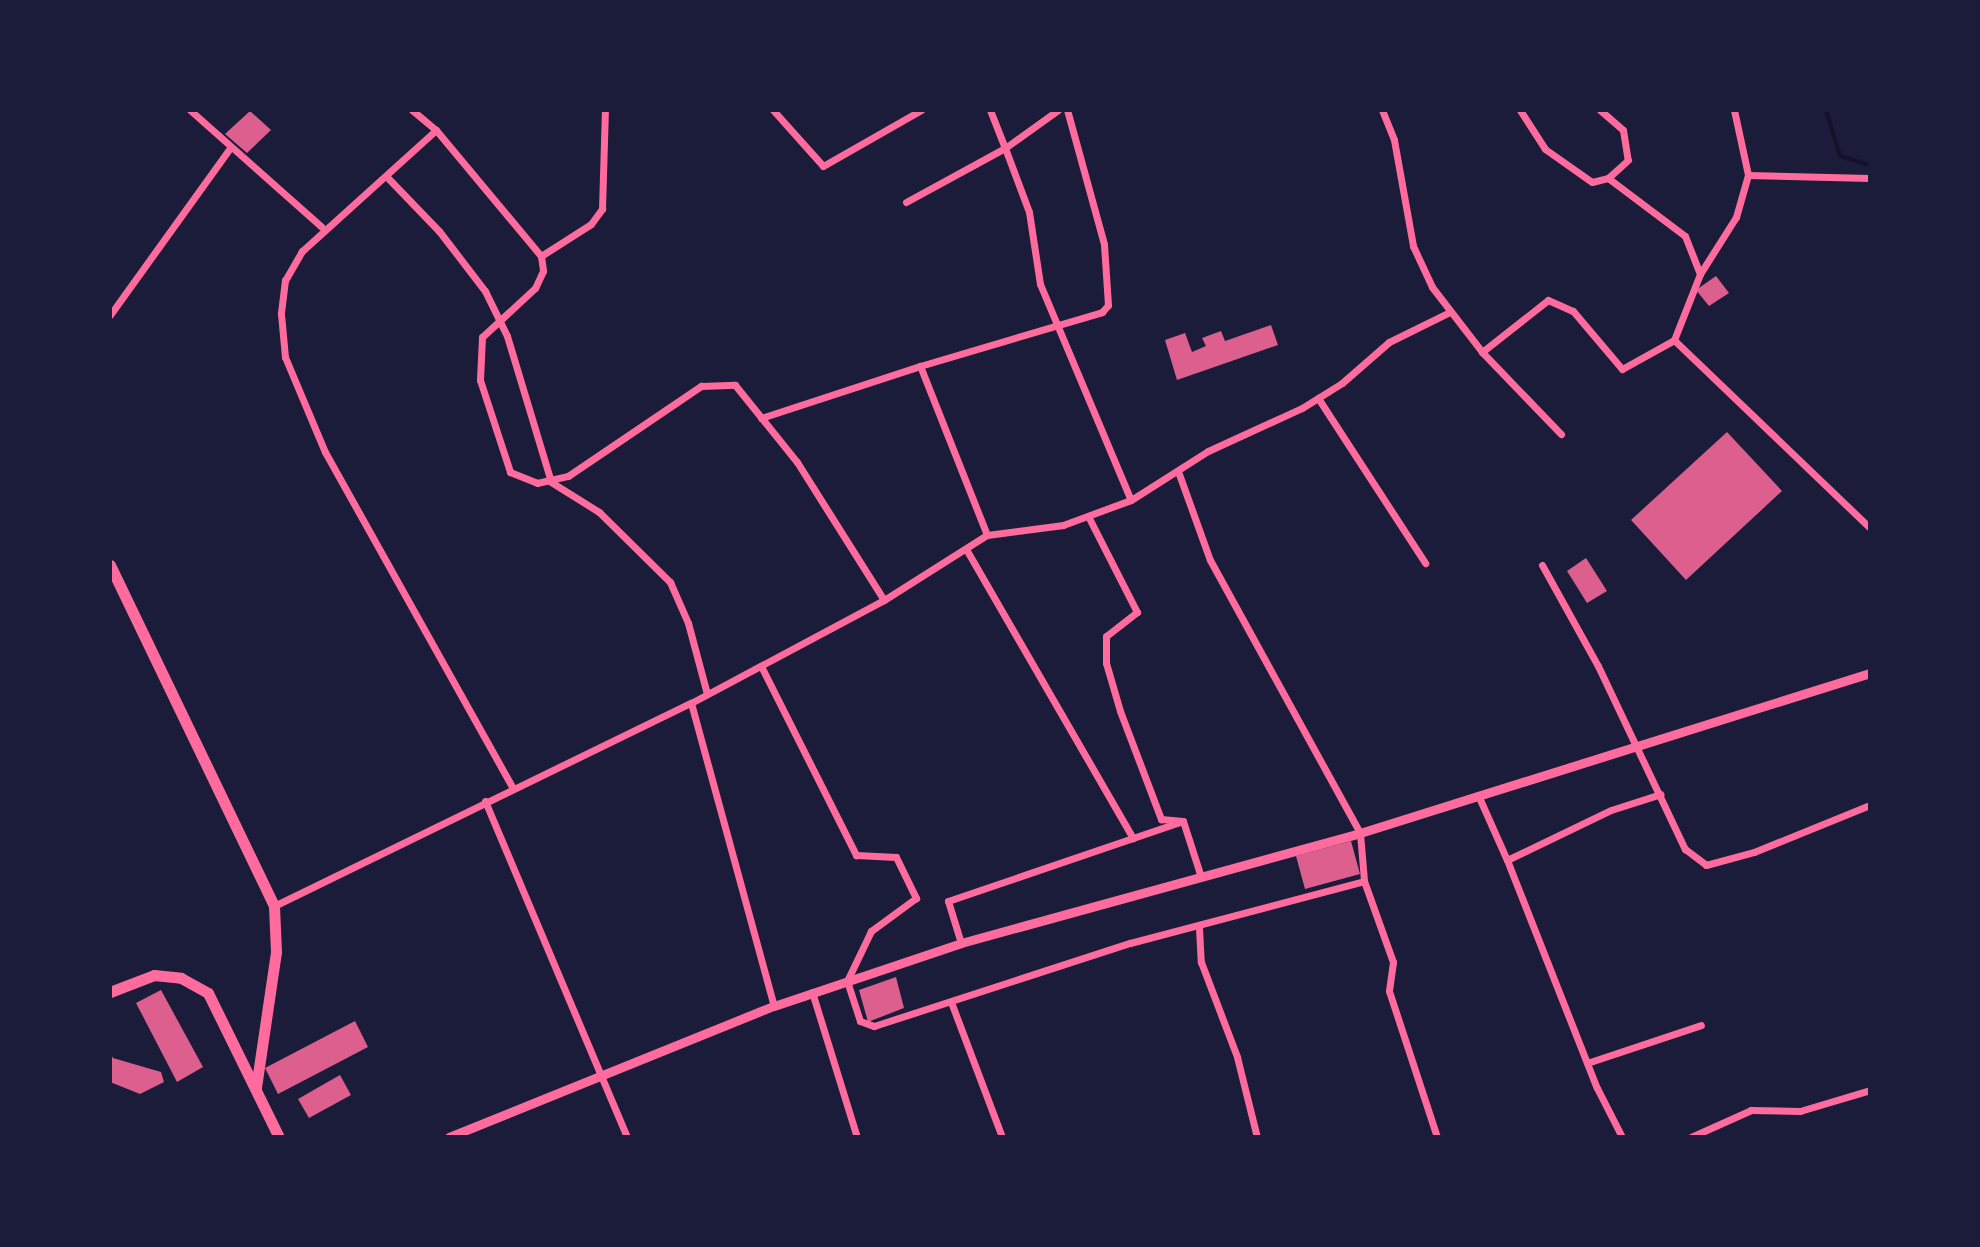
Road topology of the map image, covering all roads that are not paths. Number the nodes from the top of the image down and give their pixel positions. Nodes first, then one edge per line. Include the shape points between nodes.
1 (190, 110) edge
2 (412, 110) edge
3 (605, 110) edge
4 (773, 110) edge
5 (900, 110) edge
6 (921, 110) edge
7 (990, 110) edge
8 (1058, 110) edge
9 (1067, 110) edge
10 (1382, 110) edge
11 (1520, 110) edge
12 (1600, 110) edge
13 (1734, 110) edge
14 (904, 118) junction
15 (436, 130) junction
16 (230, 148) junction
17 (1005, 148) junction
18 (1748, 175) junction
19 (386, 176) junction
20 (1608, 178) junction
21 (1870, 178) edge
22 (906, 202) dead end
23 (322, 227) junction
24 (541, 256) junction
25 (1700, 274) junction
26 (1450, 312) junction
27 (110, 315) edge
28 (500, 321) junction
29 (1055, 325) junction
30 (1674, 340) junction
31 (1482, 352) junction
32 (920, 366) junction
33 (1318, 398) junction
34 (761, 418) junction
35 (1561, 434) dead end
36 (1179, 474) junction
37 (551, 482) junction
38 (1131, 500) junction
39 (1088, 516) junction
40 (1870, 528) edge
41 (987, 535) junction
42 (966, 549) junction
43 (1425, 563) dead end
44 (110, 565) edge
45 (1542, 565) dead end
46 (884, 600) junction
47 (761, 666) junction
48 (1870, 673) edge
49 (707, 694) junction
50 (691, 703) junction
51 (1634, 745) junction
52 (512, 787) junction
53 (1661, 794) junction
54 (1478, 795) junction
55 (485, 801) junction
56 (1870, 805) edge
57 (1183, 821) junction
58 (1360, 833) junction
59 (1133, 838) junction
60 (1507, 860) junction
61 (1201, 877) junction
62 (1364, 881) junction
63 (274, 906) junction
64 (1199, 928) junction
65 (961, 943) junction
66 (847, 981) junction
67 (110, 992) edge
68 (812, 992) junction
69 (951, 1002) junction
70 (774, 1006) junction
71 (1701, 1025) dead end
72 (1587, 1063) junction
73 (602, 1076) junction
74 (256, 1088) junction
75 (1870, 1090) edge
76 (279, 1137) edge
77 (449, 1137) edge
78 (627, 1137) edge
79 (857, 1137) edge
80 (1002, 1137) edge
81 (1257, 1137) edge
82 (1437, 1137) edge
83 (1622, 1137) edge
84 (1691, 1137) edge

1 - 16 street
2 - 15 street
3 - 24 street via 602,209 591,224
4 - 14 street via 823,166
5 - 14 street
6 - 14 street
7 - 17 street
8 - 17 street
9 - 29 street via 1104,244 1110,298 1102,312
10 - 26 street via 1394,140 1413,246
11 - 20 street via 1545,149 1592,182
12 - 20 street via 1623,130 1628,160
13 - 18 street
15 - 19 street
15 - 24 street
16 - 23 street
16 - 27 street
17 - 22 street
17 - 29 street via 1029,212 1035,263
18 - 21 street
18 - 25 street via 1736,217
19 - 23 street
19 - 28 street via 463,259
20 - 25 street via 1685,236
23 - 52 street via 285,280 285,357 325,452
24 - 28 street via 543,271 535,288
25 - 30 street
26 - 31 street
26 - 33 street via 1389,342
28 - 37 street
28 - 37 street via 482,337 480,380 502,458 518,477
29 - 32 street
29 - 38 street
30 - 31 street via 1622,369 1573,311 1548,300
30 - 40 street
31 - 35 street
32 - 34 street
32 - 41 street
33 - 36 street via 1208,451
33 - 43 street
34 - 37 street via 735,385 701,386 568,476
34 - 46 street via 797,462
36 - 38 street
36 - 58 street via 1210,560
37 - 49 street via 599,512 670,582 688,623
38 - 39 street
39 - 41 street via 1063,525
39 - 57 street via 1137,612 1106,636 1106,663 1120,711 1161,819
41 - 42 street
42 - 46 street
42 - 59 street
44 - 63 main road
45 - 51 street
46 - 47 street
47 - 49 street
47 - 66 street via 856,855 896,857 916,898 871,931
48 - 51 street
49 - 50 street
50 - 52 street
50 - 70 street
51 - 53 street
51 - 54 street
52 - 55 street
53 - 56 street via 1685,849 1706,865 1754,852
53 - 60 street via 1611,810
54 - 58 street
54 - 60 street
55 - 63 street
55 - 73 street
57 - 59 street
57 - 61 street
58 - 61 street
58 - 62 street
59 - 65 street via 948,901
60 - 72 street
61 - 65 street
62 - 64 street via 1279,901
62 - 82 street via 1393,962 1389,991
63 - 74 main road via 276,952
64 - 69 street via 1130,943
64 - 81 street via 1201,962 1237,1057
65 - 66 street
66 - 68 street
66 - 69 street via 860,1021 874,1026
67 - 74 main road via 154,975 181,978 208,993
68 - 70 street
68 - 79 street
69 - 80 street
70 - 73 street
71 - 72 street
72 - 83 street
73 - 77 street
73 - 78 street
74 - 76 main road
75 - 84 street via 1800,1111 1751,1110

